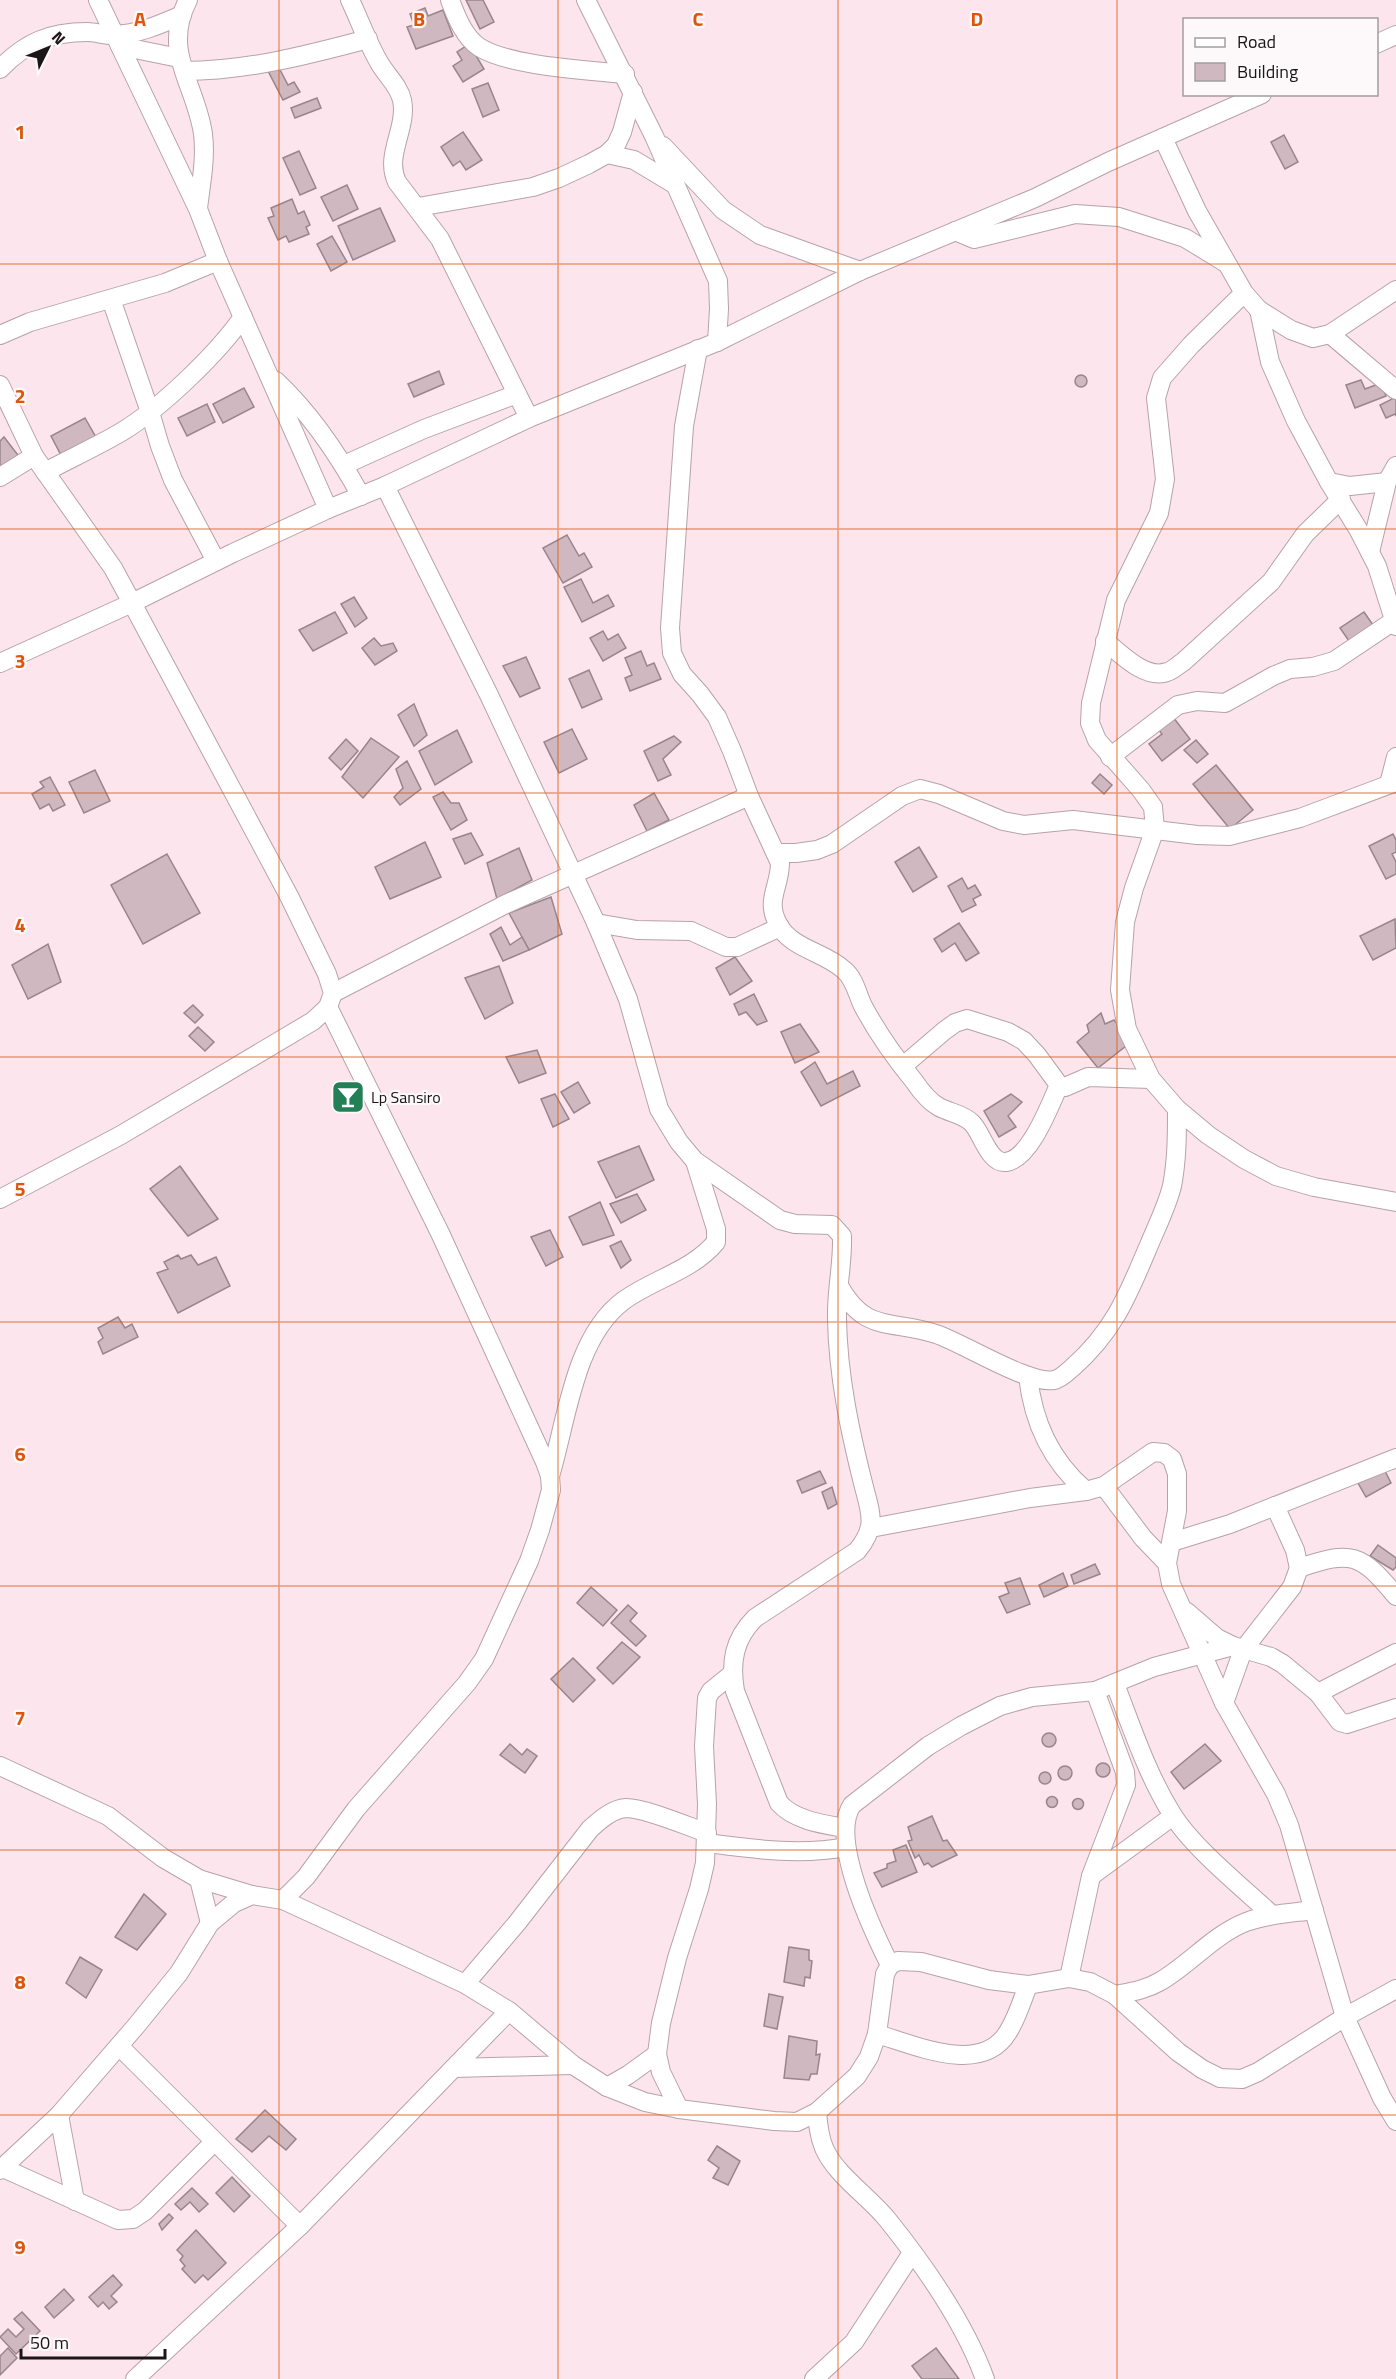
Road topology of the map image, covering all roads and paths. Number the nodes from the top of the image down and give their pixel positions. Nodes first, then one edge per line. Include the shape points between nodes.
1 (98, 0) edge
2 (350, 0) edge
3 (450, 0) edge
4 (586, 0) edge
5 (185, 7) edge
6 (1396, 35) edge
7 (368, 39) junction
8 (118, 41) junction
9 (1378, 44) edge
10 (182, 65) junction
11 (0, 69) edge
12 (625, 74) junction
13 (633, 92) junction
14 (1258, 96) edge
15 (654, 136) junction
16 (1163, 138) junction
17 (607, 154) junction
18 (674, 184) junction
19 (1035, 198) junction
20 (418, 207) junction
21 (198, 209) junction
22 (1060, 217) junction
23 (955, 231) junction
24 (218, 261) junction
25 (1228, 264) junction
26 (860, 271) junction
27 (1396, 291) edge
28 (1244, 293) junction
29 (111, 299) junction
30 (1259, 310) junction
31 (243, 317) junction
32 (1330, 334) junction
33 (0, 335) edge
34 (717, 342) junction
35 (698, 349) junction
36 (268, 373) junction
37 (0, 385) edge
38 (1396, 390) edge
39 (517, 394) junction
40 (150, 411) junction
41 (529, 418) junction
42 (34, 456) junction
43 (344, 465) junction
44 (45, 472) junction
45 (1392, 474) edge
46 (0, 477) edge
47 (1329, 482) junction
48 (386, 486) junction
49 (361, 496) junction
50 (1341, 499) junction
51 (328, 509) junction
52 (1370, 552) junction
53 (216, 561) junction
54 (132, 603) junction
55 (1395, 623) edge
56 (1105, 641) junction
57 (0, 663) edge
58 (1110, 757) junction
59 (1396, 758) edge
60 (1392, 783) edge
61 (749, 796) junction
62 (1155, 829) junction
63 (776, 853) junction
64 (572, 874) junction
65 (596, 923) junction
66 (780, 927) junction
67 (330, 1000) junction
68 (903, 1066) junction
69 (1151, 1079) junction
70 (1059, 1085) junction
71 (1177, 1108) junction
72 (695, 1161) junction
73 (0, 1199) edge
74 (1396, 1202) edge
75 (839, 1286) junction
76 (1028, 1376) junction
77 (1396, 1458) edge
78 (550, 1476) junction
79 (1104, 1486) junction
80 (1086, 1491) junction
81 (1275, 1506) junction
82 (872, 1528) junction
83 (1172, 1542) junction
84 (1167, 1563) junction
85 (1299, 1568) junction
86 (1396, 1596) edge
87 (1184, 1609) junction
88 (1238, 1648) junction
89 (1396, 1653) edge
90 (1201, 1655) junction
91 (732, 1674) junction
92 (1115, 1684) junction
93 (1095, 1691) junction
94 (1318, 1693) junction
95 (1224, 1703) junction
96 (1396, 1708) edge
97 (0, 1766) edge
98 (1173, 1816) junction
99 (844, 1828) junction
100 (707, 1838) junction
101 (846, 1847) junction
102 (1091, 1876) junction
103 (199, 1878) junction
104 (252, 1895) junction
105 (283, 1900) junction
106 (1314, 1910) junction
107 (1272, 1915) junction
108 (210, 1923) junction
109 (890, 1965) junction
110 (1069, 1978) junction
111 (465, 1984) junction
112 (1028, 1985) junction
113 (1396, 1989) edge
114 (1115, 1995) junction
115 (509, 2012) junction
116 (1345, 2017) junction
117 (877, 2034) junction
118 (119, 2046) junction
119 (657, 2054) junction
120 (573, 2065) junction
121 (454, 2068) junction
122 (607, 2087) junction
123 (679, 2109) junction
124 (817, 2112) junction
125 (59, 2115) junction
126 (1396, 2121) edge
127 (214, 2142) junction
128 (2, 2169) edge
129 (75, 2201) junction
130 (300, 2226) junction
131 (912, 2253) junction
132 (135, 2379) edge
133 (814, 2379) edge
134 (985, 2379) edge

1 - 8 street
2 - 7 street
3 - 12 street via 464,31 477,46 491,53 513,60
4 - 12 street
5 - 8 street via 155,27
5 - 10 street via 177,44
6 - 9 street
7 - 10 street via 266,63 207,71
7 - 20 street via 400,93 402,117 393,173
8 - 10 street
8 - 11 street via 89,32 62,33 23,49
8 - 21 street
10 - 21 street via 203,135
12 - 13 street
13 - 15 street
13 - 17 street via 622,132
14 - 16 street
15 - 18 street
15 - 26 street via 723,210 760,235
16 - 19 street
16 - 25 street via 1197,211
17 - 18 street via 634,160
17 - 20 street via 533,187
18 - 34 street via 718,281
19 - 22 street
19 - 23 street
20 - 39 street via 440,238
21 - 24 street
22 - 23 street via 974,239
22 - 25 street via 1119,217 1185,238
23 - 26 street
24 - 29 street
24 - 31 street
25 - 28 street
26 - 34 street
27 - 32 street
28 - 30 street
28 - 56 street via 1162,378 1156,398 1165,479 1159,513 1116,600
29 - 33 street via 30,322
29 - 40 street
30 - 32 street via 1291,330 1313,338
30 - 47 street via 1270,362
31 - 36 street
31 - 40 street via 226,341
32 - 38 street
34 - 35 street
35 - 41 street
35 - 61 street via 679,477 672,653 682,674 717,717
36 - 43 street via 298,401
36 - 51 street
37 - 42 street
39 - 41 street
39 - 43 street
40 - 44 street via 124,430
40 - 53 street via 173,480
41 - 48 street
42 - 44 street
42 - 46 street
43 - 49 street
44 - 54 street via 113,568
45 - 47 street via 1350,486
45 - 52 street
47 - 50 street
48 - 49 street
48 - 64 street
49 - 51 street
50 - 52 street
50 - 56 street via 1305,534 1271,582 1167,672 1154,674 1138,667
51 - 53 street
52 - 55 street
53 - 54 street
54 - 57 street
54 - 67 street via 289,896 327,974
55 - 58 street via 1334,661 1273,675 1225,703 1197,701 1178,705
56 - 58 street via 1090,723
58 - 62 street via 1153,807
59 - 60 street
60 - 62 street via 1300,818 1229,836
61 - 63 street
61 - 64 street
62 - 63 street via 1073,820 1024,825 1003,821 920,789 902,795 832,844 817,850
62 - 69 street via 1125,922 1120,990 1127,1029
63 - 66 street via 780,874 771,900
64 - 65 street
64 - 67 street via 506,904
65 - 66 street via 637,930 691,931 726,947 737,947
65 - 72 street via 628,999 659,1109
66 - 68 street via 795,942 846,971 881,1036
67 - 73 street via 313,1021 214,1081
67 - 78 street
68 - 70 street via 944,1031 967,1019 1024,1041
68 - 70 street via 938,1106 971,1122 994,1157 1002,1162 1010,1162 1026,1148
69 - 70 street via 1089,1077 1065,1087
69 - 71 street
71 - 74 street via 1244,1159 1276,1176
71 - 76 street via 1172,1186 1118,1315 1098,1342 1063,1376 1044,1380
72 - 75 street via 780,1220 832,1225 837,1229 843,1244
72 - 78 street via 716,1230 716,1242 695,1261 622,1302 604,1319 580,1364
75 - 76 street via 863,1317 936,1334
75 - 82 street via 838,1355
76 - 80 street via 1044,1438 1057,1461
77 - 81 street
78 - 105 street via 547,1506 533,1551 484,1659
79 - 80 street
79 - 83 street via 1153,1452 1164,1453 1172,1460 1177,1474
79 - 84 street
80 - 82 street
81 - 83 street
81 - 85 street
82 - 91 street via 857,1551 744,1629 736,1644
83 - 84 street
84 - 87 street via 1171,1584
85 - 86 street via 1328,1558 1357,1559 1371,1568
85 - 88 street via 1292,1587
87 - 88 street via 1209,1632
87 - 90 street
88 - 90 street
88 - 94 street via 1271,1657
88 - 95 street
89 - 94 street
90 - 92 street
90 - 95 street
91 - 99 street via 735,1691 779,1803 795,1815
91 - 100 street via 707,1698
92 - 93 street
92 - 98 street via 1148,1771
93 - 99 street via 1032,1697 1000,1706 961,1726 913,1757 852,1805 846,1813
93 - 102 street via 1125,1772 1126,1785
94 - 96 street via 1334,1716 1347,1724
95 - 106 street via 1276,1794
97 - 103 street via 108,1816 163,1858
98 - 102 street
98 - 107 street
99 - 101 street
100 - 101 street via 795,1852
100 - 111 street via 641,1811 625,1808 605,1816 590,1829
100 - 119 street via 699,1889 677,1958
101 - 109 street via 873,1929
102 - 110 street
103 - 104 street
103 - 108 street
104 - 105 street
104 - 108 street
105 - 111 street
106 - 107 street
106 - 116 street
107 - 114 street via 1245,1922 1220,1936 1157,1983
108 - 118 street via 173,1980
109 - 112 street via 898,1961 921,1962 989,1980
109 - 117 street via 885,1974
110 - 112 street
110 - 114 street via 1090,1982
111 - 115 street
112 - 117 street via 1008,2033 996,2047 982,2054 959,2056
113 - 116 street
114 - 116 street via 1178,2052 1220,2078 1242,2079 1258,2072
115 - 120 street
115 - 121 street
116 - 126 street
117 - 124 street via 870,2057 857,2076
118 - 125 street
118 - 127 street
119 - 122 street
119 - 123 street
120 - 121 street
120 - 122 street
121 - 130 street
122 - 123 street via 645,2102
123 - 124 street via 797,2122
124 - 131 street via 824,2149 834,2164 886,2218
125 - 128 street
125 - 129 street
127 - 129 street via 146,2211 133,2219 117,2220
127 - 130 street
128 - 129 street
130 - 132 street
131 - 133 street via 854,2342
131 - 134 street via 935,2285

